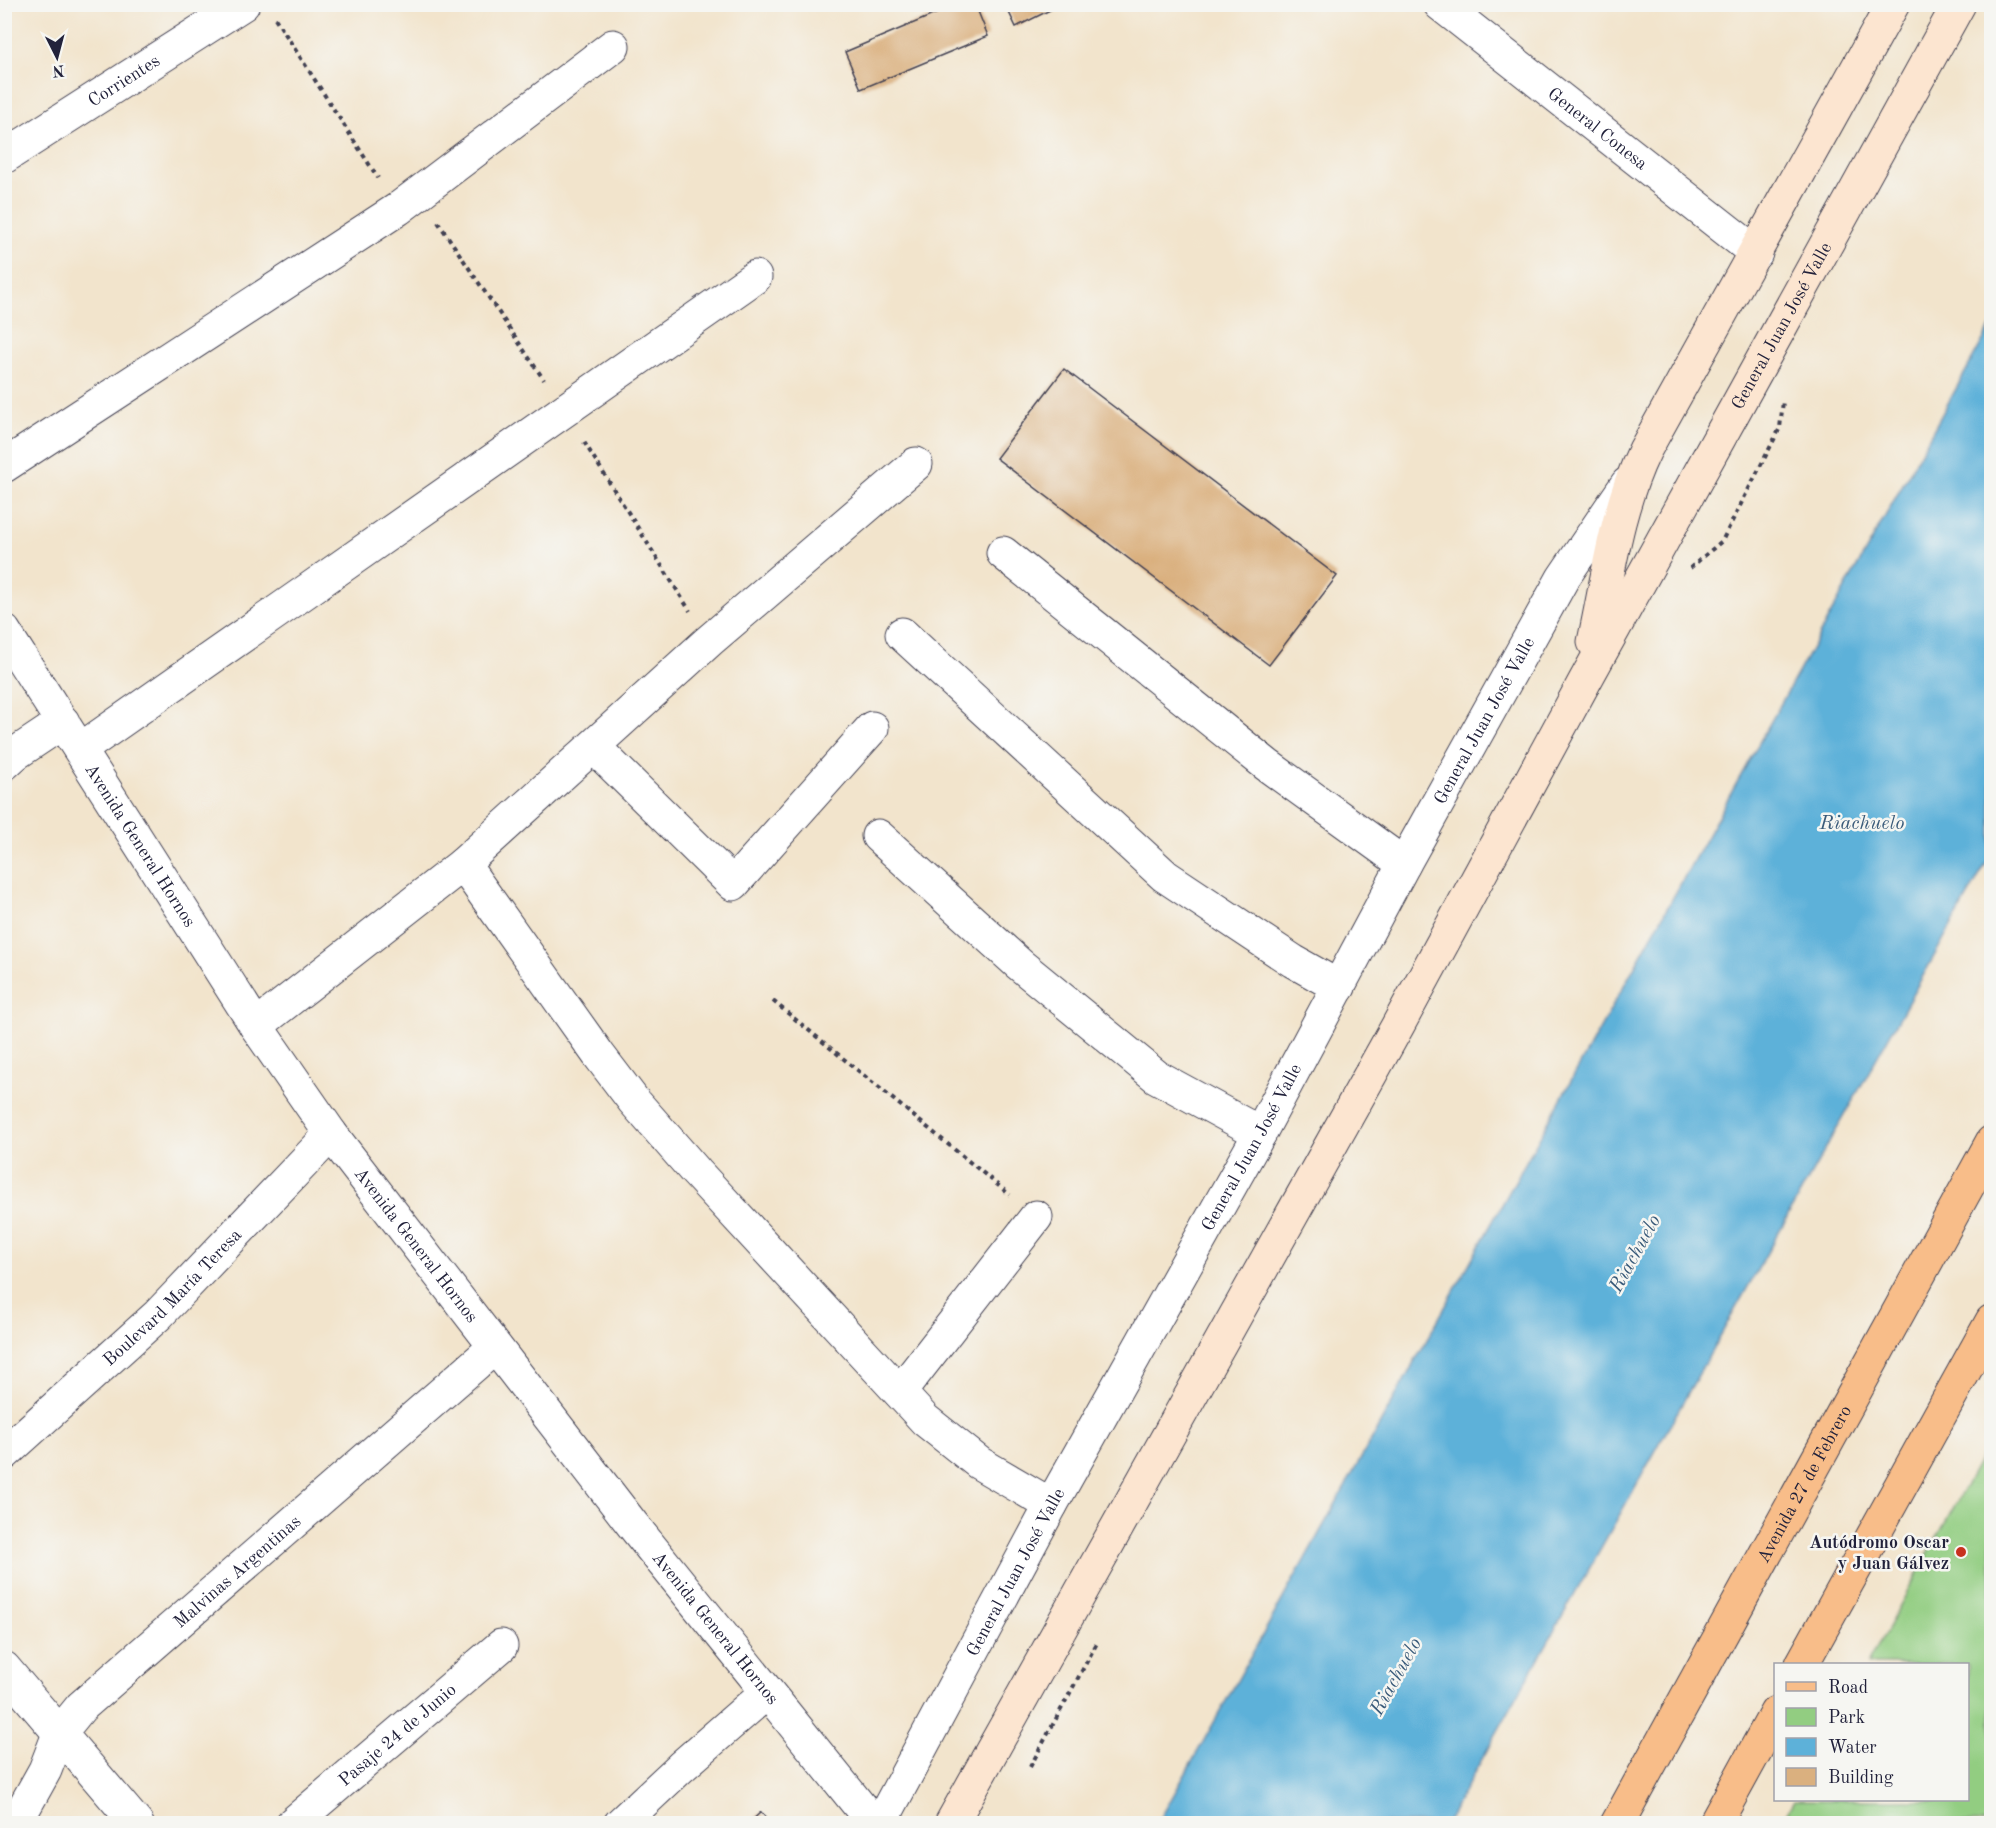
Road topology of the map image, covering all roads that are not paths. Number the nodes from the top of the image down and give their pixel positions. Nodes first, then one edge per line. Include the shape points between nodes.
1 (1440, 4) edge
2 (1893, 4) edge
3 (1959, 4) edge
4 (258, 9) edge
5 (613, 46) dead end
6 (4, 157) edge
7 (1756, 253) junction
8 (754, 277) dead end
9 (916, 464) dead end
10 (4, 466) edge
11 (1632, 477) junction
12 (1003, 553) dead end
13 (4, 631) edge
14 (902, 634) dead end
15 (1586, 679) junction
16 (63, 722) junction
17 (872, 728) dead end
18 (594, 747) junction
19 (81, 749) junction
20 (4, 764) edge
21 (878, 836) dead end
22 (464, 864) junction
23 (1404, 864) junction
24 (1339, 987) junction
25 (256, 1026) junction
26 (1260, 1133) junction
27 (331, 1134) junction
28 (1992, 1142) edge
29 (1036, 1217) road end
30 (1992, 1321) edge
31 (495, 1347) junction
32 (900, 1392) junction
33 (4, 1454) edge
34 (1051, 1505) junction
35 (501, 1646) dead end
36 (1803, 1663) edge
37 (4, 1668) edge
38 (767, 1692) junction
39 (1774, 1717) edge
40 (59, 1734) junction
41 (15, 1824) edge
42 (137, 1824) edge
43 (292, 1824) edge
44 (620, 1824) edge
45 (874, 1824) edge
46 (880, 1824) edge
47 (951, 1824) edge
48 (1617, 1824) edge
49 (1715, 1824) edge

1 - 7 street, General Conesa
2 - 7 main road, General Juan José Valle
3 - 15 main road, General Juan José Valle
4 - 6 street, Corrientes
5 - 10 street via 398,209
7 - 11 main road, General Juan José Valle
8 - 19 street
9 - 18 street via 709,641
11 - 15 main road, General Juan José Valle
11 - 23 street, General Juan José Valle via 1563,578
12 - 23 street via 1267,765
13 - 16 street, Avenida General Hornos
14 - 24 street via 1165,876
15 - 47 main road, General Juan José Valle via 1397,1027
16 - 19 street, Avenida General Hornos
16 - 20 street
17 - 18 street via 733,884
18 - 22 street
19 - 25 street, Avenida General Hornos
21 - 26 street via 1018,963 1157,1077
22 - 25 street
22 - 32 street via 633,1100
23 - 24 street, General Juan José Valle
24 - 26 street, General Juan José Valle
25 - 27 street, Avenida General Hornos
26 - 34 street, General Juan José Valle
27 - 31 street, Avenida General Hornos
27 - 33 street, Boulevard María Teresa via 158,1315
28 - 48 main road, Avenida 27 de Febrero
29 - 32 street
30 - 36 main road
31 - 38 street, Avenida General Hornos
31 - 40 street, Malvinas Argentinas via 81,1707
32 - 34 street via 925,1419 979,1463
34 - 46 street, General Juan José Valle
35 - 43 street, Pasaje 24 de Junio
37 - 40 street
38 - 44 street
38 - 45 street, Avenida General Hornos
39 - 49 main road
40 - 41 street, Malvinas Argentinas via 45,1770
40 - 42 street

